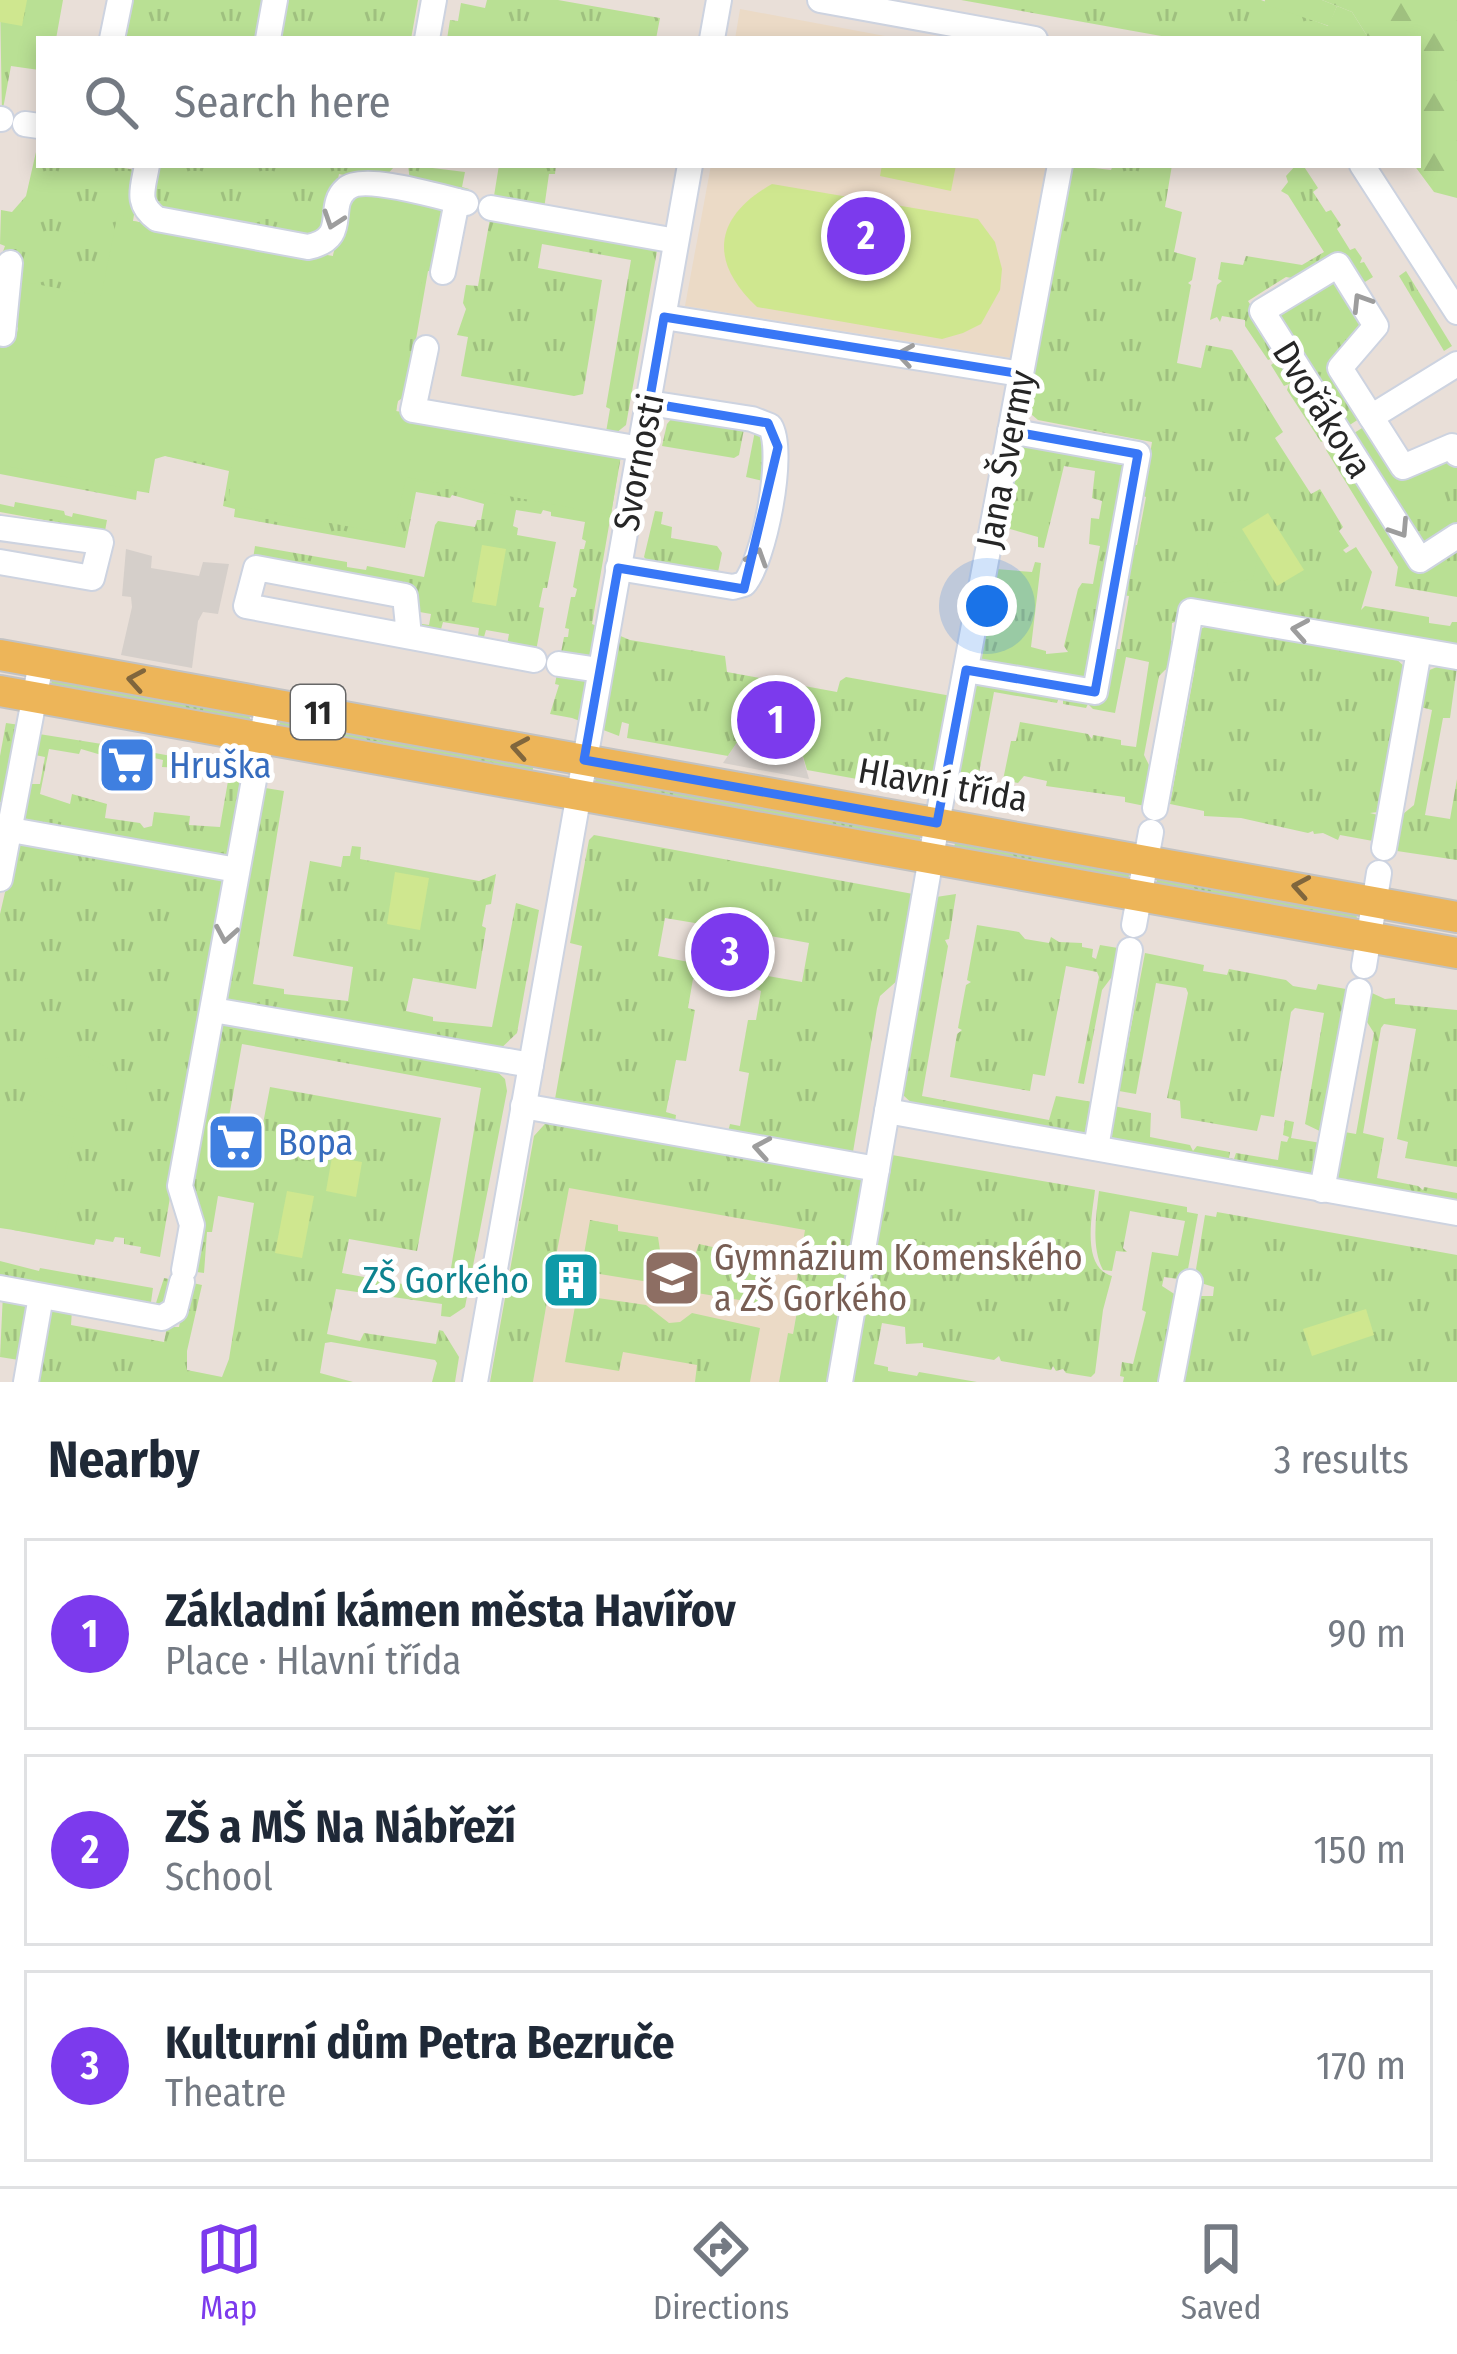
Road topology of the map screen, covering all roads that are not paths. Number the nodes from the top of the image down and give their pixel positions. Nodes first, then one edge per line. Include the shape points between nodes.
1 (120, 0) edge
2 (275, 0) edge
3 (434, 0) edge
4 (719, 0) edge
5 (820, 0) edge
6 (113, 36) edge
7 (269, 36) edge
8 (428, 36) edge
9 (713, 36) edge
10 (1018, 36) edge
11 (146, 168) edge
12 (689, 168) edge
13 (1059, 168) edge
14 (1365, 168) edge
15 (402, 177) edge
16 (471, 204) junction
17 (676, 241) junction
18 (10, 263) dead end
19 (443, 272) dead end
20 (1457, 312) edge
21 (664, 317) junction
22 (2, 334) edge
23 (426, 348) dead end
24 (1457, 364) edge
25 (1021, 374) junction
26 (649, 403) junction
27 (1371, 417) junction
28 (1010, 431) junction
29 (641, 448) junction
30 (1457, 454) edge
31 (0, 528) edge
32 (1457, 536) edge
33 (0, 562) edge
34 (618, 568) junction
35 (409, 636) junction
36 (1419, 651) junction
37 (0, 655) edge
38 (1457, 657) edge
39 (41, 662) junction
40 (599, 670) junction
41 (966, 670) junction
42 (0, 691) edge
43 (35, 698) junction
44 (268, 703) junction
45 (262, 736) junction
46 (584, 760) junction
47 (578, 794) junction
48 (937, 823) junction
49 (11, 830) junction
50 (1150, 833) junction
51 (931, 858) junction
52 (237, 869) junction
53 (1380, 874) junction
54 (0, 879) edge
55 (1457, 917) edge
56 (1134, 923) junction
57 (1457, 952) edge
58 (1364, 965) junction
59 (213, 1010) junction
60 (531, 1065) junction
61 (524, 1106) junction
62 (887, 1111) junction
63 (1096, 1148) junction
64 (877, 1169) junction
65 (1322, 1190) junction
66 (1457, 1214) edge
67 (1190, 1282) dead end
68 (0, 1288) edge
69 (41, 1296) junction
70 (26, 1382) edge
71 (475, 1382) edge
72 (840, 1382) edge
73 (1171, 1382) edge

1 - 6 street
2 - 7 street
3 - 8 street
4 - 9 street
5 - 10 street
15 -> 11 street via 348,186 334,231 308,247 157,219 140,200
12 - 17 street, Svornosti
13 - 25 street, Jana Švermy
14 - 20 street
15 - 16 street
16 - 17 street
16 - 19 street
17 - 21 street, Svornosti
18 - 22 street
25 -> 21 street
21 - 26 street, Svornosti
23 - 29 street via 413,410
24 - 27 street
25 - 28 street, Jana Švermy
26 - 29 street, Svornosti
34 -> 26 street via 744,584 765,532 778,447 770,426
27 - 30 street, Dvořákova via 1403,467 1452,446
27 -> 32 street, Dvořákova via 1340,368 1376,326 1338,265 1262,311 1420,560
28 - 41 street, Jana Švermy
28 - 41 street via 1138,454 1095,692
29 - 34 street, Svornosti
31 - 33 street via 101,542 92,578
34 - 40 street, Svornosti
35 - 35 street via 246,606 256,568 405,596
35 - 40 street
36 - 38 street
36 -> 50 street via 1191,611
36 - 53 street
37 - 39 main road, Hlavní třída / 11
39 - 43 street
44 -> 39 main road, Hlavní třída / 11
40 - 46 street, Svornosti
41 - 48 street, Jana Švermy
42 - 43 main road, 11
43 - 45 main road, 11
43 - 49 street
44 - 45 street
46 -> 44 main road, Hlavní třída / 11
45 - 47 main road, 11
45 - 52 street
46 - 47 street
46 - 48 main road, Hlavní třída / 11
47 - 51 main road, 11
47 - 60 street
48 - 50 main road, Hlavní třída / 11
48 - 51 street, Jana Švermy
49 - 52 street
49 - 54 street
53 -> 50 main road, Hlavní třída / 11
50 - 56 street
51 - 56 main road, 11
51 - 62 street, Jana Švermy
52 -> 59 street
53 - 55 main road, Hlavní třída / 11
53 - 58 street
56 - 58 main road, 11
56 - 63 street
57 - 58 main road, 11
58 - 65 street
59 - 60 street
59 - 69 street via 180,1186 191,1225 175,1310 162,1318
60 - 61 street
64 -> 61 street
61 - 71 street
62 - 63 street
62 - 64 street, Jana Švermy
63 - 65 street
64 - 72 street, Jana Švermy
65 - 66 street
67 - 73 street
68 - 69 street
69 - 70 street

